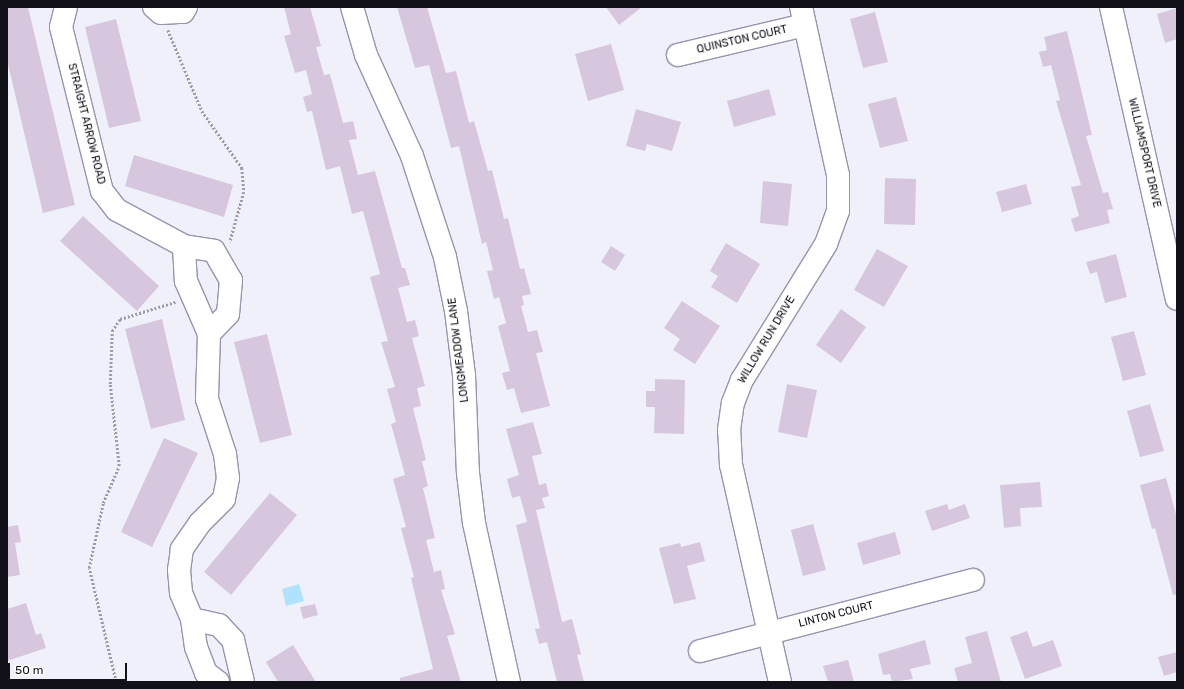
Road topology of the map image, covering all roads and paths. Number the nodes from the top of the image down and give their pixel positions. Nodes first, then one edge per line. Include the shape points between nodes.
1 (66, 7) edge
2 (186, 7) edge
3 (352, 7) edge
4 (1111, 7) edge
5 (158, 10) edge
6 (803, 16) edge
7 (678, 55) dead end
8 (184, 246) junction
9 (230, 250) dead end
10 (191, 297) junction
11 (1177, 299) edge
12 (209, 334) junction
13 (973, 580) dead end
14 (192, 618) junction
15 (769, 632) junction
16 (700, 651) dead end
17 (116, 682) edge
18 (218, 682) edge
19 (243, 682) edge
20 (508, 682) edge
21 (780, 682) edge

1 - 8 street, STRAIGHT ARROW ROAD via 61,27 102,191 117,210
2 - 5 street via 183,12
3 - 20 street, LONGMEADOW LANE via 366,55 412,156 445,257 456,311 464,375 468,473 474,523
4 - 11 street, WILLIAMSPORT DRIVE
5 - 9 path via 202,111 242,168 244,192 230,235
6 - 7 street, QUINSTON COURT
6 - 15 street, WILLOW RUN DRIVE via 838,175 838,212 826,244 742,380 733,403 729,430 732,465
8 - 10 street via 186,281
8 - 12 street, STRAIGHT ARROW ROAD via 214,251 231,280 228,314
10 - 12 street
10 - 17 path via 120,318 112,331 110,384 119,466 103,504 89,568
12 - 14 street via 207,399 225,454 228,478 224,499 200,523 182,549 179,570 180,593
13 - 15 street, LINTON COURT
14 - 18 street via 196,647 206,673
14 - 19 street via 220,625 233,640
15 - 16 street, LINTON COURT
15 - 21 street, WILLOW RUN DRIVE

